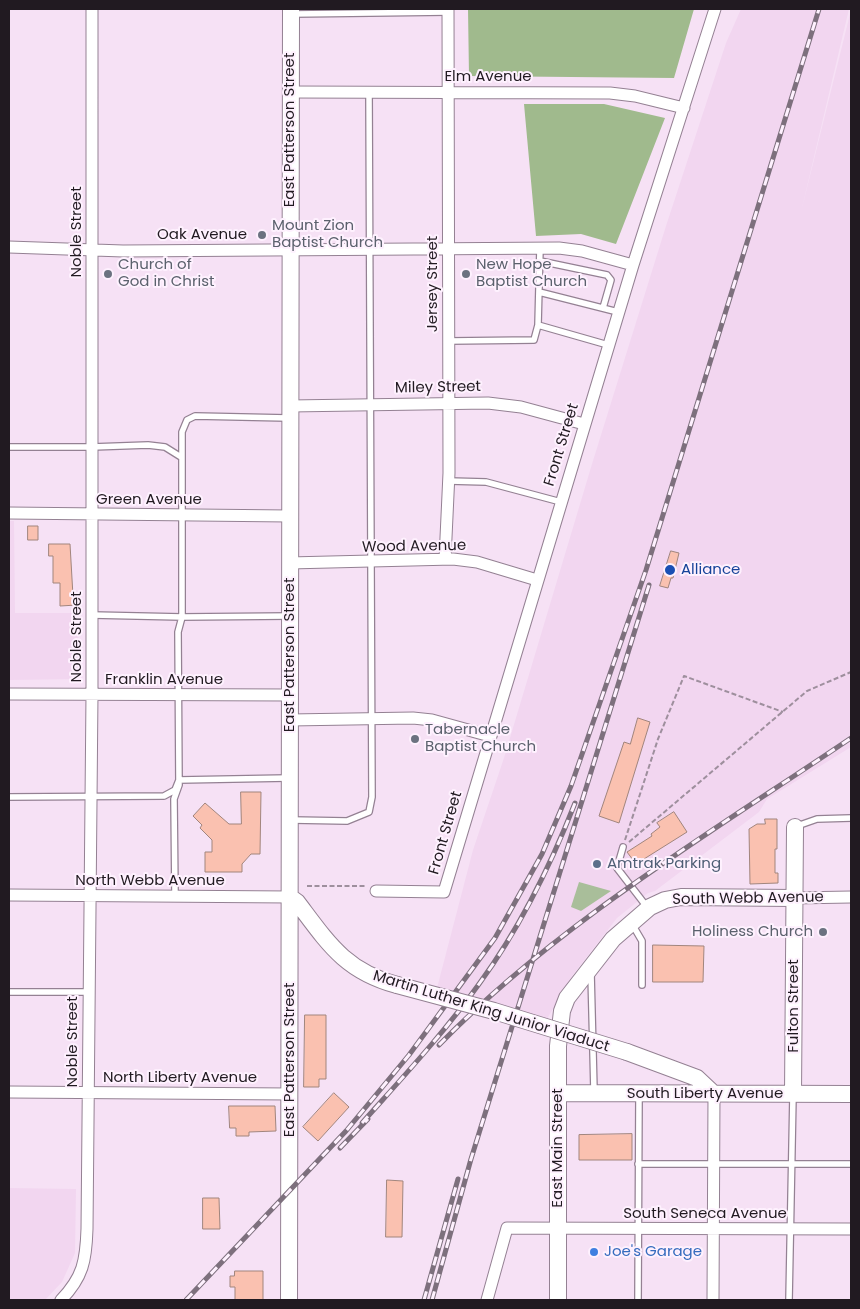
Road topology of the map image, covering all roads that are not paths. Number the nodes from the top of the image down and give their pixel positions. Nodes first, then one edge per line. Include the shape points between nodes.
1 (92, 9) edge
2 (715, 9) edge
3 (448, 10) edge
4 (291, 11) edge
5 (290, 92) junction
6 (370, 92) junction
7 (448, 92) junction
8 (684, 108) junction
9 (9, 247) edge
10 (448, 247) junction
11 (370, 248) junction
12 (540, 248) junction
13 (92, 249) junction
14 (290, 250) junction
15 (540, 261) junction
16 (633, 265) junction
17 (539, 292) junction
18 (603, 308) junction
19 (618, 312) junction
20 (538, 325) junction
21 (449, 341) junction
22 (608, 344) junction
23 (449, 402) junction
24 (369, 404) junction
25 (290, 412) junction
26 (584, 424) junction
27 (9, 447) edge
28 (92, 447) junction
29 (181, 457) junction
30 (449, 481) junction
31 (561, 502) junction
32 (9, 513) edge
33 (92, 514) junction
34 (181, 515) junction
35 (290, 516) junction
36 (445, 559) junction
37 (371, 562) junction
38 (290, 563) junction
39 (537, 580) junction
40 (92, 615) junction
41 (290, 616) junction
42 (182, 618) junction
43 (9, 694) edge
44 (92, 694) junction
45 (180, 695) junction
46 (290, 695) junction
47 (370, 719) junction
48 (290, 720) junction
49 (490, 736) junction
50 (290, 778) junction
51 (179, 780) junction
52 (9, 796) edge
53 (90, 796) junction
54 (851, 818) edge
55 (290, 820) junction
56 (795, 827) joint
57 (623, 847) road end
58 (376, 891) road end
59 (9, 895) edge
60 (89, 895) junction
61 (175, 896) junction
62 (290, 897) junction
63 (851, 897) edge
64 (794, 898) junction
65 (648, 909) junction
66 (631, 922) junction
67 (591, 965) junction
68 (642, 985) dead end
69 (9, 992) edge
70 (88, 992) junction
71 (567, 998) joint
72 (9, 1092) edge
73 (88, 1092) junction
74 (559, 1093) junction
75 (290, 1094) junction
76 (594, 1094) junction
77 (638, 1094) junction
78 (714, 1094) junction
79 (793, 1094) junction
80 (851, 1094) edge
81 (714, 1163) junction
82 (638, 1164) junction
83 (851, 1164) edge
84 (791, 1165) junction
85 (851, 1228) edge
86 (558, 1229) junction
87 (637, 1229) junction
88 (714, 1229) junction
89 (790, 1229) junction
90 (61, 1300) edge
91 (289, 1300) edge
92 (486, 1300) edge
93 (558, 1300) edge
94 (638, 1300) edge
95 (714, 1300) edge
96 (789, 1300) edge

1 - 13 street, Noble Street
2 - 8 street, Front Street
3 - 4 lane
3 - 7 street, Jersey Street
4 - 5 street, East Patterson Street
5 - 6 street, Elm Avenue
5 - 14 street, East Patterson Street
6 - 7 street, Elm Avenue
6 - 11 lane
7 - 8 street, Elm Avenue via 622,94
7 - 10 street, Jersey Street
8 - 16 street, Front Street
9 - 13 street, Oak Avenue
10 - 11 street, Oak Avenue
10 - 12 street, Oak Avenue
10 - 21 street, Jersey Street
11 - 14 street, Oak Avenue
11 - 24 lane
12 - 15 lane
12 - 16 street, Oak Avenue via 582,251
13 - 14 street, Oak Avenue
13 - 28 street, Noble Street
14 - 25 street, East Patterson Street
15 - 17 lane
15 - 18 lane via 608,275 611,280
16 - 19 street, Front Street
17 - 18 lane
17 - 20 lane
18 - 19 lane
19 - 22 street, Front Street
20 - 21 lane via 534,340
20 - 22 lane
21 - 23 street, Jersey Street
22 - 26 street, Front Street
23 - 24 street, Miley Street
23 - 26 street, Miley Street via 504,404
23 - 30 street, Jersey Street
24 - 25 street, Miley Street
24 - 37 lane
25 - 29 lane via 195,416 187,420 182,432
25 - 35 street, East Patterson Street
26 - 31 street, Front Street
27 - 28 lane
28 - 29 lane via 148,445 165,447
28 - 33 street, Noble Street
29 - 34 lane
30 - 31 lane via 486,482
30 - 36 street, Jersey Street
31 - 39 street, Front Street
32 - 33 street, Green Avenue
33 - 34 street, Green Avenue
33 - 40 street, Noble Street
34 - 35 street, Green Avenue
34 - 42 lane
35 - 38 street, East Patterson Street
36 - 37 street, Wood Avenue
36 - 39 street, Wood Avenue via 477,562
37 - 38 street, Wood Avenue
37 - 47 lane
38 - 41 street, East Patterson Street
39 - 49 street, Front Street
40 - 42 lane
40 - 44 street, Noble Street
41 - 42 lane
41 - 46 street, East Patterson Street
42 - 45 lane via 178,632
43 - 44 street, Franklin Avenue
44 - 45 street, Franklin Avenue
44 - 53 street, Noble Street
45 - 46 street, Franklin Avenue
45 - 51 lane
46 - 48 street, East Patterson Street
47 - 48 street
47 - 49 street via 432,720
47 - 55 lane via 370,812 347,822
48 - 50 street, East Patterson Street
49 - 58 street, Front Street via 444,892
50 - 51 lane
50 - 55 street, East Patterson Street
51 - 53 lane via 175,790 164,796
51 - 61 lane via 174,799
52 - 53 lane
53 - 60 street, Noble Street
54 - 56 lane via 817,819
55 - 62 street, East Patterson Street
56 - 64 street, Fulton Street
57 - 65 lane via 617,868
59 - 60 street, North Webb Avenue
60 - 61 street, North Webb Avenue
60 - 70 street, Noble Street
61 - 62 street, North Webb Avenue
62 - 75 street, East Patterson Street
62 - 78 street, Martin Luther King Junior Viaduct, bridge via 342,958 369,976 627,1052 697,1078
63 - 64 street, South Webb Avenue
64 - 65 street, South Webb Avenue via 681,898 665,900
64 - 79 street, Fulton Street
65 - 66 street, South Webb Avenue
66 - 67 street, South Webb Avenue
66 - 68 lane via 642,941
67 - 71 street, South Webb Avenue
67 - 76 lane
69 - 70 lane
70 - 73 street, Noble Street
71 - 74 street, East Main Street via 559,1025
72 - 73 street, North Liberty Avenue
73 - 75 street, North Liberty Avenue
73 - 90 street, Noble Street via 84,1266 73,1288
74 - 76 street, South Liberty Avenue
74 - 86 street, East Main Street
75 - 91 street, East Patterson Street
76 - 77 street, South Liberty Avenue
77 - 78 street, South Liberty Avenue
77 - 82 lane
78 - 79 street, South Liberty Avenue
78 - 81 street
79 - 80 street, South Liberty Avenue
79 - 84 lane
81 - 82 lane
81 - 84 lane
81 - 88 street
82 - 87 lane
83 - 84 lane
84 - 89 lane
85 - 89 street, South Seneca Avenue
86 - 87 street, South Seneca Avenue
86 - 92 street, South Seneca Avenue via 508,1228
86 - 93 street, East Main Street
87 - 88 street, South Seneca Avenue
87 - 94 lane
88 - 89 street, South Seneca Avenue
88 - 95 street
89 - 96 lane

